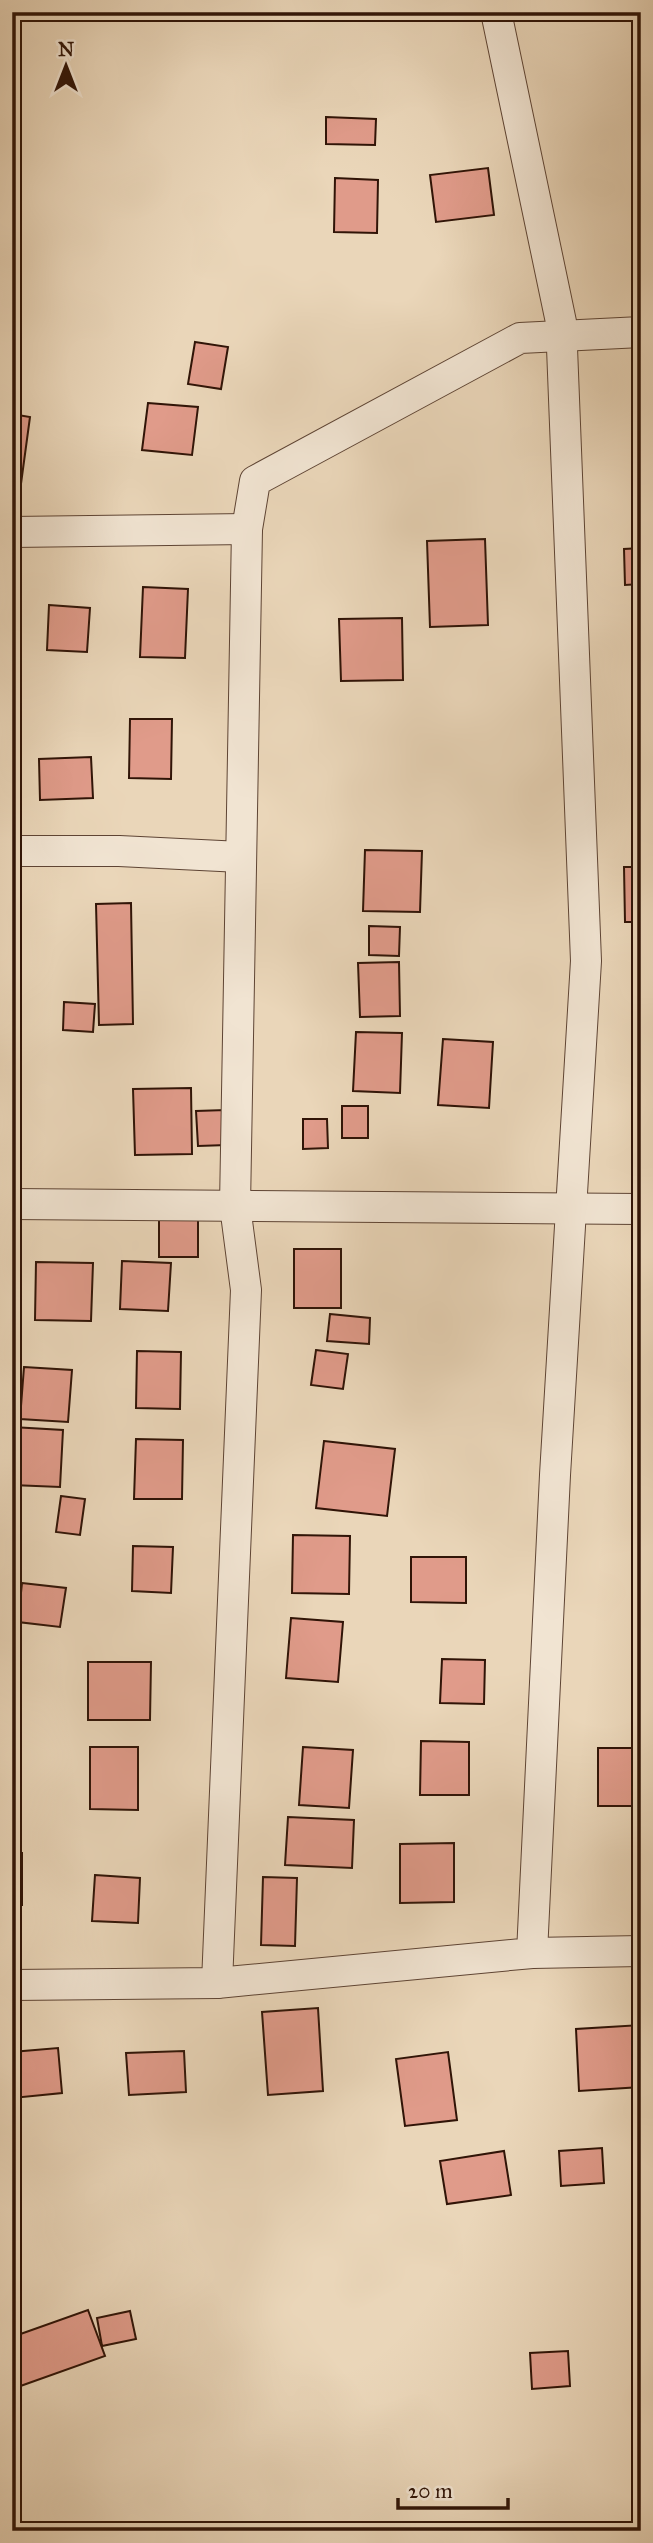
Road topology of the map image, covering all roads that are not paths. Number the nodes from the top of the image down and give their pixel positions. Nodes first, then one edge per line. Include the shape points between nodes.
1 (496, 12) edge
2 (641, 332) edge
3 (562, 337) junction
4 (247, 529) junction
5 (12, 532) edge
6 (12, 851) edge
7 (241, 857) junction
8 (12, 1204) edge
9 (236, 1206) junction
10 (570, 1209) junction
11 (641, 1209) edge
12 (641, 1951) edge
13 (532, 1953) junction
14 (216, 1983) junction
15 (12, 1985) edge

1 - 3 street
2 - 3 street
3 - 4 street via 520,338 255,481
3 - 10 street via 586,961
4 - 5 street
4 - 7 street
6 - 7 street
7 - 9 street
8 - 9 street
9 - 10 street
9 - 14 street via 246,1290
10 - 11 street
10 - 13 street
12 - 13 street
13 - 14 street
14 - 15 street

